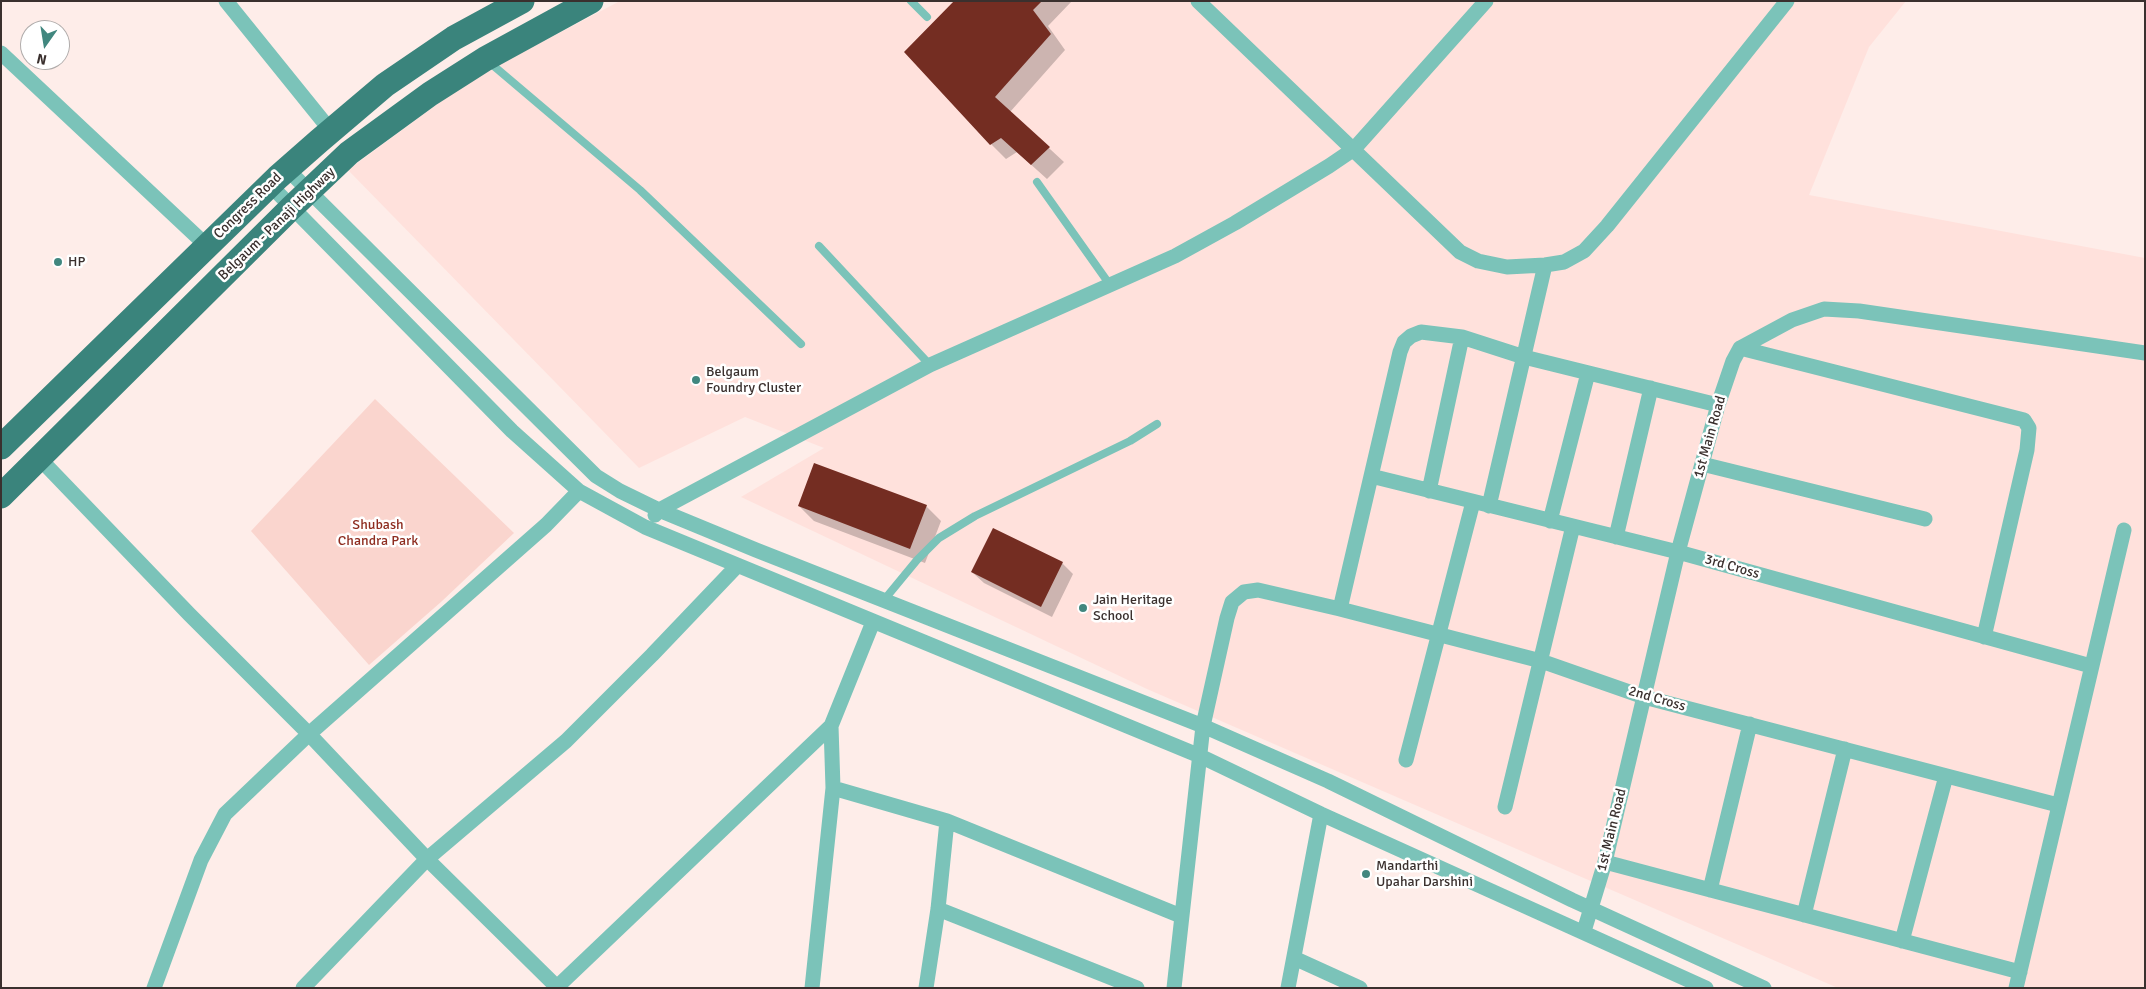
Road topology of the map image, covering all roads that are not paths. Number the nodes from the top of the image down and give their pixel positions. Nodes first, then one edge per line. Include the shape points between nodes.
1 (522, 1) edge
2 (591, 1) edge
3 (911, 1) edge
4 (1198, 1) edge
5 (1486, 1) edge
6 (1786, 1) edge
7 (230, 3) edge
8 (927, 17) dead end
9 (1, 53) edge
10 (485, 59) junction
11 (331, 131) junction
12 (1354, 149) junction
13 (278, 177) junction
14 (1037, 182) dead end
15 (309, 191) junction
16 (291, 208) junction
17 (207, 246) junction
18 (819, 246) dead end
19 (1545, 266) junction
20 (1110, 285) junction
21 (1462, 337) junction
22 (801, 344) dead end
23 (1740, 348) junction
24 (2145, 353) edge
25 (1524, 357) junction
26 (930, 365) junction
27 (1588, 373) junction
28 (1650, 388) junction
29 (1718, 405) junction
30 (1157, 424) dead end
31 (1, 446) edge
32 (40, 459) junction
33 (1702, 464) junction
34 (1370, 476) junction
35 (579, 491) junction
36 (1429, 491) junction
37 (1, 496) edge
38 (1473, 502) junction
39 (1489, 506) junction
40 (659, 510) junction
41 (1925, 518) dead end
42 (1550, 520) junction
43 (1573, 526) junction
44 (645, 527) junction
45 (2124, 530) dead end
46 (1616, 537) junction
47 (1678, 552) junction
48 (737, 566) junction
49 (884, 600) junction
50 (1340, 609) junction
51 (874, 622) junction
52 (1440, 635) junction
53 (1984, 637) junction
54 (1541, 661) junction
55 (2091, 666) junction
56 (1644, 697) junction
57 (1750, 724) junction
58 (831, 726) junction
59 (1204, 726) junction
60 (309, 734) junction
61 (1845, 749) junction
62 (1200, 756) junction
63 (1406, 760) dead end
64 (1946, 776) junction
65 (833, 788) junction
66 (2058, 805) junction
67 (1505, 807) dead end
68 (1321, 814) junction
69 (947, 821) junction
70 (427, 859) junction
71 (1605, 862) junction
72 (1710, 890) junction
73 (938, 909) junction
74 (1591, 909) junction
75 (1804, 915) junction
76 (1181, 916) junction
77 (1584, 931) junction
78 (1902, 941) junction
79 (1294, 958) junction
80 (2020, 972) junction
81 (557, 987) edge
82 (154, 988) edge
83 (303, 988) edge
84 (812, 988) edge
85 (926, 988) edge
86 (1137, 988) edge
87 (1174, 988) edge
88 (1288, 988) edge
89 (1360, 988) edge
90 (1706, 988) edge
91 (1764, 988) edge
92 (2016, 988) edge

1 - 11 highway, Congress Road via 454,38 385,85
2 - 10 highway, Belgaum - Panaji Highway
3 - 8 lane
4 - 12 street
5 - 12 street
6 - 19 street via 1590,245 1564,262
7 - 11 street
9 - 17 street
10 - 15 highway, Belgaum - Panaji Highway via 349,153
10 - 22 lane via 640,190
11 - 13 highway, Congress Road
12 - 19 street via 1460,252 1478,261 1507,267
12 - 20 street via 1226,228
13 - 15 street
13 - 16 street
13 - 17 highway, Congress Road
14 - 20 lane
15 - 16 highway, Belgaum - Panaji Highway
15 - 40 street via 596,476
16 - 32 highway, Belgaum - Panaji Highway
16 - 35 street via 512,431
17 - 31 highway, Congress Road
18 - 26 lane
19 - 25 street
20 - 26 street
21 - 25 street
21 - 34 street via 1421,332 1404,342
21 - 36 street
23 - 24 street via 1792,320 1824,309 1860,311
23 - 29 street, 1st Main Road
23 - 53 street via 2024,420 2029,428 2027,450
25 - 27 street
25 - 39 street
26 - 40 street
27 - 28 street
27 - 42 street
28 - 29 street
28 - 46 street
29 - 33 street, 1st Main Road
30 - 49 lane via 1130,441 975,516 939,538
32 - 37 highway, Belgaum - Panaji Highway
32 - 60 street
33 - 41 street
33 - 47 street, 1st Main Road
34 - 36 street, 3rd Cross
34 - 50 street
35 - 44 street
35 - 60 street via 546,525
36 - 38 street, 3rd Cross
38 - 39 street, 3rd Cross
38 - 52 street
39 - 42 street, 3rd Cross
40 - 44 street
40 - 49 street
42 - 43 street, 3rd Cross
43 - 46 street, 3rd Cross
43 - 54 street
44 - 48 street
45 - 55 street
46 - 47 street, 3rd Cross
47 - 53 street, 3rd Cross
47 - 56 street, 1st Main Road
48 - 51 street
48 - 70 street via 566,741
49 - 59 street
50 - 52 street, 2nd Cross
50 - 59 street, 2nd Cross via 1258,590 1244,592 1232,602
51 - 58 street
51 - 62 street
52 - 54 street, 2nd Cross
52 - 63 street
53 - 55 street, 3rd Cross
54 - 56 street, 2nd Cross
54 - 67 street
55 - 66 street
56 - 57 street, 2nd Cross
56 - 71 street, 1st Main Road
57 - 61 street, 2nd Cross
57 - 72 street
58 - 65 street
58 - 81 street
59 - 62 street
59 - 74 street via 1328,781
60 - 70 street
60 - 82 street via 225,814 201,860
61 - 64 street, 2nd Cross
61 - 75 street
62 - 68 street
62 - 76 street
64 - 66 street, 2nd Cross
64 - 78 street
65 - 69 street
65 - 84 street
66 - 80 street
68 - 77 street
68 - 79 street
69 - 73 street
69 - 76 street
70 - 81 street
70 - 83 street
71 - 72 street
71 - 74 street, 1st Main Road
72 - 75 street
73 - 85 street
73 - 86 street
74 - 77 street, 1st Main Road
74 - 91 street
75 - 78 street
76 - 87 street
77 - 90 street
78 - 80 street
79 - 88 street
79 - 89 street
80 - 92 street

